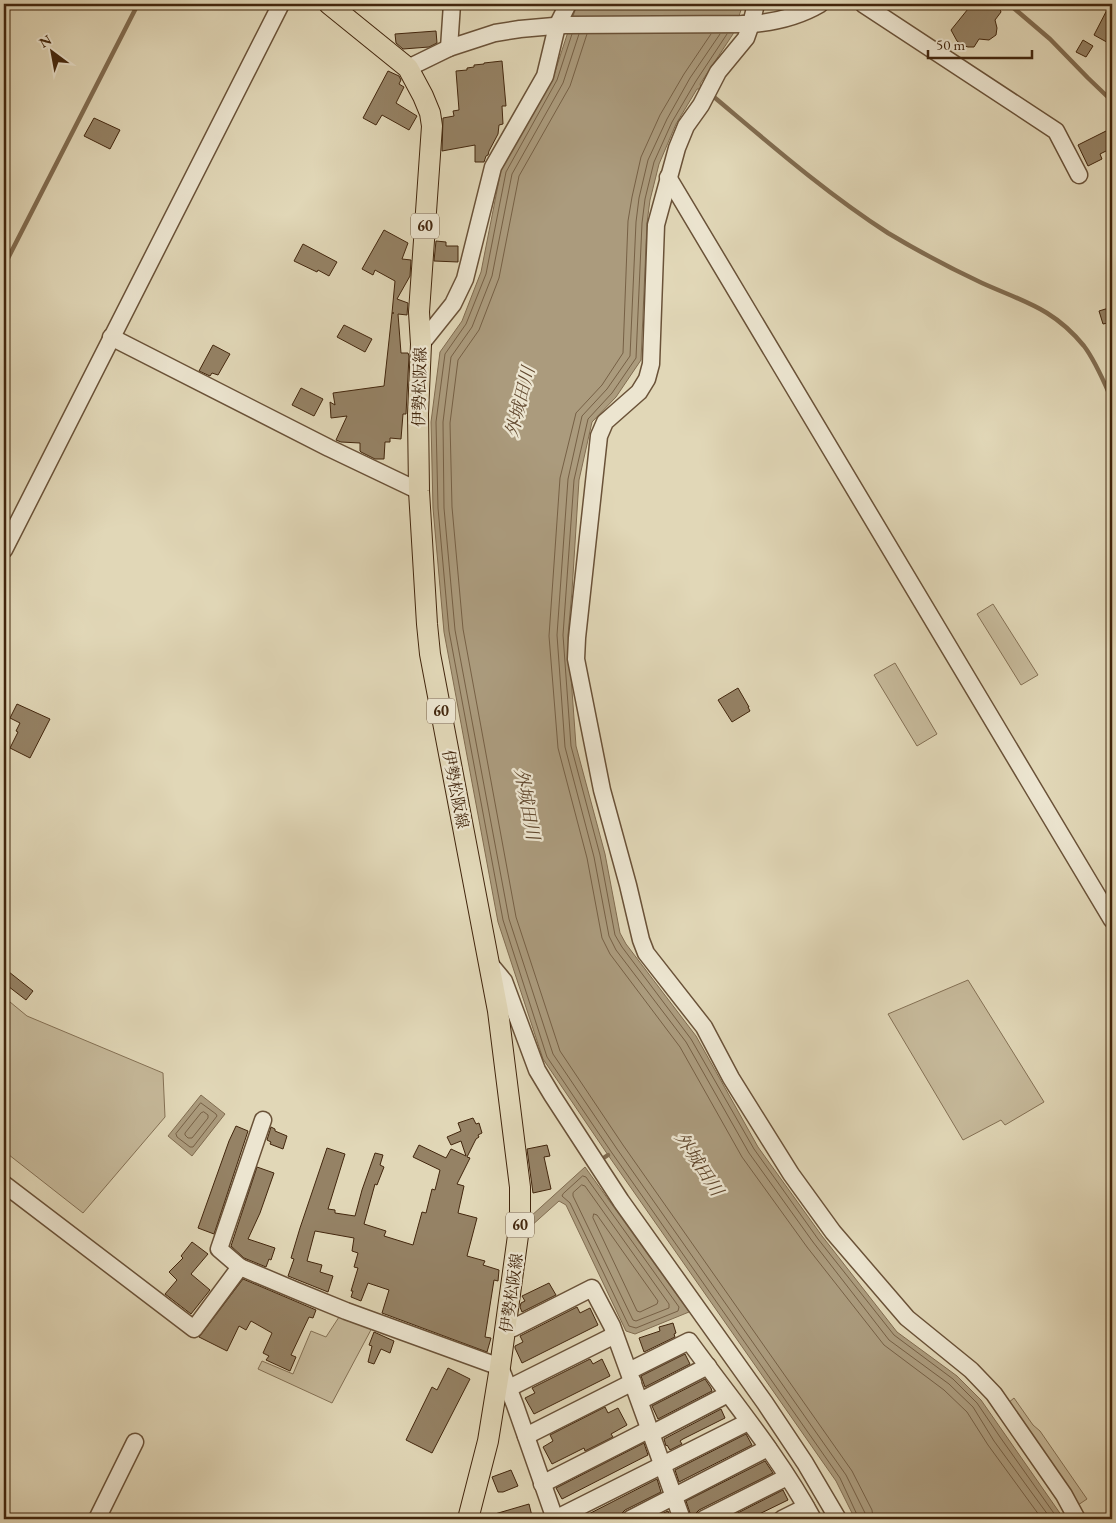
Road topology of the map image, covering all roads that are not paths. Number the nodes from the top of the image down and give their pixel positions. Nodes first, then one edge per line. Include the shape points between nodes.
1 (281, 4) edge
2 (329, 4) edge
3 (452, 4) edge
4 (568, 4) edge
5 (756, 4) edge
6 (820, 4) edge
7 (863, 4) edge
8 (747, 24) junction
9 (561, 26) junction
10 (449, 48) junction
11 (408, 68) junction
12 (1079, 175) dead end
13 (668, 177) junction
14 (111, 337) junction
15 (421, 344) junction
16 (419, 491) junction
17 (4, 550) edge
18 (1112, 920) edge
19 (490, 964) junction
20 (263, 1120) dead end
21 (4, 1184) edge
22 (240, 1267) junction
23 (506, 1328) junction
24 (615, 1335) junction
25 (708, 1366) junction
26 (500, 1368) junction
27 (631, 1376) junction
28 (509, 1388) junction
29 (728, 1394) junction
30 (640, 1401) junction
31 (748, 1422) junction
32 (651, 1432) junction
33 (526, 1436) junction
34 (135, 1442) dead end
35 (768, 1448) junction
36 (662, 1466) junction
37 (787, 1477) junction
38 (542, 1484) junction
39 (674, 1498) junction
40 (809, 1513) edge
41 (97, 1519) edge
42 (468, 1519) edge
43 (555, 1519) edge
44 (630, 1519) edge
45 (682, 1519) edge
46 (704, 1519) edge
47 (782, 1519) edge
48 (838, 1519) edge
49 (1077, 1519) edge

1 - 14 street
2 - 11 main road, 伊勢松阪線 / 60
3 - 10 street
4 - 9 street
5 - 8 street
6 - 8 street via 777,22
7 - 12 street via 1056,131
8 - 9 street
8 - 13 street via 746,38 718,72 686,126
9 - 10 street via 495,33
9 - 15 street via 545,76 493,167 466,279 453,304
10 - 11 street
11 - 15 main road, 伊勢松阪線 / 60 via 423,96 432,126 421,262
13 - 18 street
13 - 49 street via 656,225 651,364 638,392 604,422 599,436 576,652 602,790 641,940 646,953 704,1027 731,1078 786,1166 834,1232 907,1318 971,1370 994,1394
14 - 16 street
14 - 17 street
15 - 16 main road, 伊勢松阪線 / 60
16 - 19 main road, 伊勢松阪線 / 60 via 430,654
19 - 23 main road, 伊勢松阪線 / 60 via 520,1187 520,1221
19 - 48 street via 504,982 537,1070 552,1095 621,1201 765,1403
20 - 22 street via 219,1249
21 - 22 street via 194,1329
22 - 26 street via 346,1311
23 - 24 street via 513,1328 592,1288
23 - 26 main road, 伊勢松阪線 / 60
24 - 27 street
24 - 28 street
25 - 27 street via 689,1341
25 - 29 street
25 - 30 street
26 - 28 street
26 - 42 main road, 伊勢松阪線 / 60 via 488,1441
27 - 30 street
27 - 33 street
28 - 33 street
29 - 31 street
29 - 32 street
30 - 32 street
31 - 35 street
31 - 36 street
32 - 36 street
32 - 38 street
33 - 38 street
34 - 41 street
35 - 37 street
35 - 39 street
36 - 39 street
36 - 43 street
37 - 40 street
37 - 46 street
38 - 43 street
39 - 44 street
39 - 45 street
40 - 47 street

